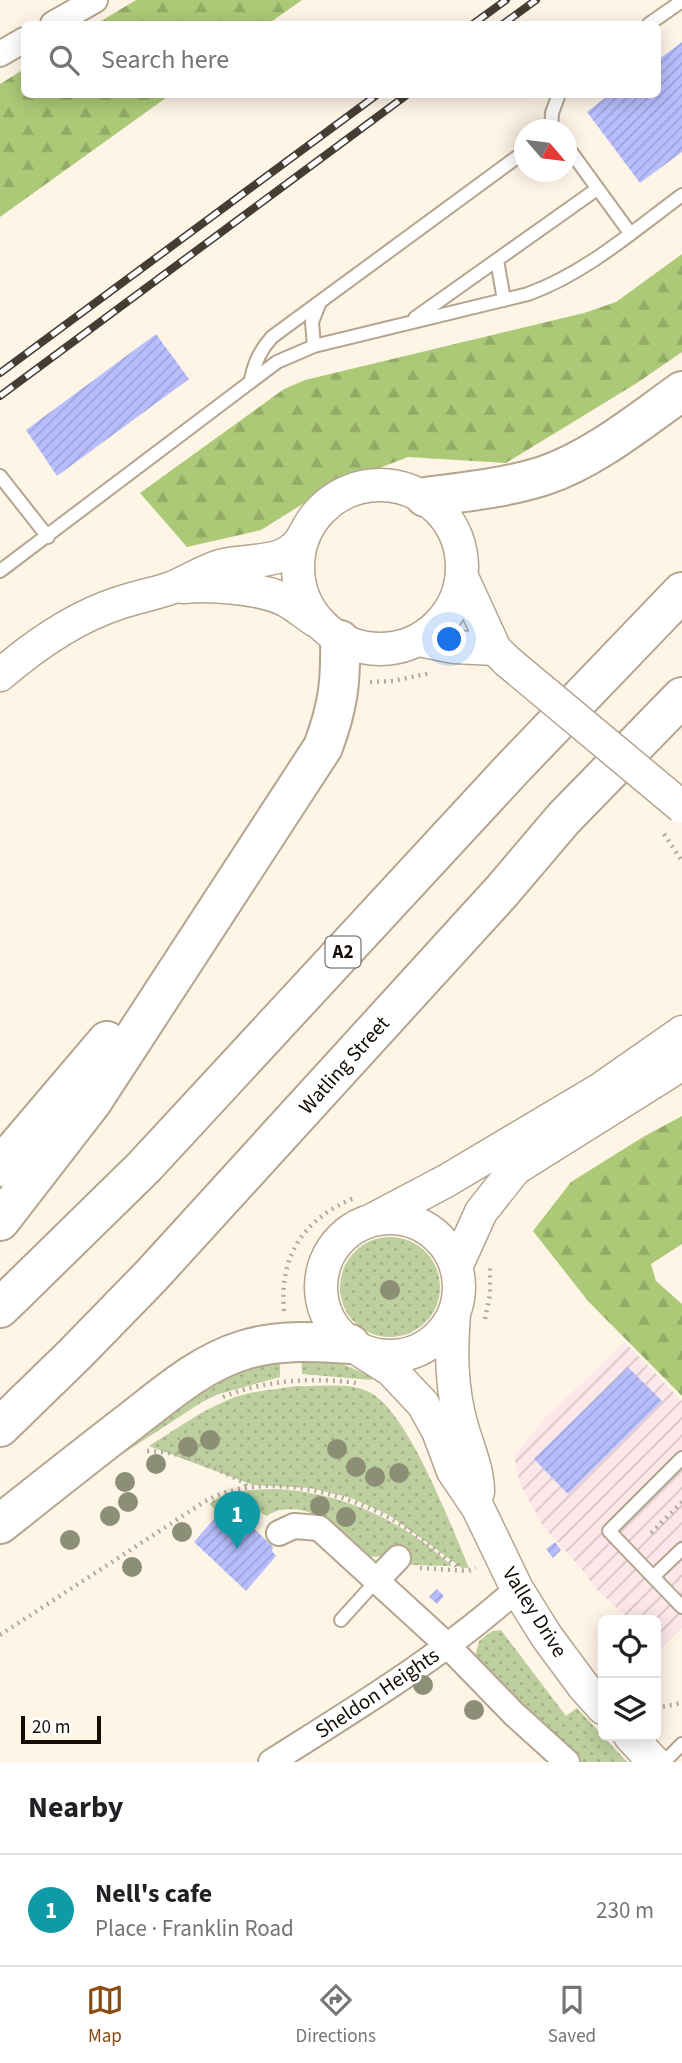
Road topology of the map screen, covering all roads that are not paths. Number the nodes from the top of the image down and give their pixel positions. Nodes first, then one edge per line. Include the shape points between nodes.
1 (95, 0) edge
2 (682, 1) edge
3 (58, 21) edge
4 (653, 21) edge
5 (21, 42) edge
6 (0, 54) edge
7 (558, 98) edge
8 (552, 119) edge
9 (514, 159) edge
10 (577, 161) edge
11 (597, 189) junction
12 (682, 195) edge
13 (630, 233) junction
14 (497, 260) junction
15 (504, 300) junction
16 (320, 302) junction
17 (408, 323) junction
18 (314, 346) junction
19 (251, 380) junction
20 (682, 391) edge
21 (0, 476) edge
22 (425, 497) junction
23 (305, 533) junction
24 (48, 537) junction
25 (0, 571) edge
26 (462, 577) junction
27 (171, 588) junction
28 (682, 592) edge
29 (419, 639) junction
30 (334, 647) junction
31 (501, 655) junction
32 (0, 675) edge
33 (682, 697) edge
34 (682, 807) edge
35 (209, 918) junction
36 (682, 1032) edge
37 (682, 1064) edge
38 (0, 1167) edge
39 (0, 1220) edge
40 (373, 1220) junction
41 (456, 1267) junction
42 (0, 1308) edge
43 (454, 1314) junction
44 (351, 1344) junction
45 (0, 1427) edge
46 (682, 1458) edge
47 (478, 1508) junction
48 (0, 1524) edge
49 (279, 1534) dead end
50 (682, 1549) edge
51 (398, 1558) dead end
52 (653, 1577) junction
53 (377, 1580) junction
54 (517, 1589) junction
55 (682, 1607) edge
56 (341, 1620) dead end
57 (448, 1646) junction
58 (598, 1702) edge
59 (635, 1741) edge
60 (682, 1744) edge
61 (271, 1762) edge
62 (567, 1762) edge
63 (654, 1762) edge
64 (664, 1762) edge

1 - 3 street
2 - 4 lane
5 - 6 street
7 - 8 lane
9 - 16 lane
10 - 11 lane
11 - 13 lane
11 - 14 lane
12 - 13 lane
13 - 15 lane via 571,276
14 - 15 lane
14 - 17 lane
15 - 17 lane
16 - 18 lane via 312,322
16 - 19 lane via 272,337 261,350
17 - 18 lane
18 - 19 lane
19 - 24 lane
20 - 22 highway via 602,447 545,475
21 - 24 lane
22 - 23 street via 399,486 353,490 321,510
22 - 26 street via 443,512 455,532 462,554
23 - 27 street via 300,544 284,555 220,566
23 - 30 street via 299,581 307,604
24 - 25 lane
26 - 29 street via 455,602 440,624
26 - 31 street
27 - 30 street via 200,585 283,599
27 - 32 street via 117,603 82,619
28 - 42 highway, A2 via 144,1167
29 - 30 street via 395,648
29 - 31 street
30 - 35 highway via 335,715 323,747
31 - 34 street, bridge
33 - 45 highway, Watling Street via 564,818 151,1276
35 - 38 highway
35 - 39 highway via 92,1102
36 - 40 street via 599,1090
37 - 41 street via 515,1169 481,1212
40 - 41 street via 403,1219 424,1227 447,1247
40 - 44 street via 337,1243 321,1278 327,1315
41 - 43 street via 459,1291
43 - 44 street via 439,1336 409,1354 374,1355
43 - 47 street, Valley Drive via 450,1361 461,1425 478,1477
44 - 47 street, Valley Drive via 391,1370 423,1404 453,1471
44 - 48 highway via 279,1342 214,1361
46 - 52 lane via 609,1531
47 - 54 street, Valley Drive
49 - 53 street via 294,1527 319,1528
50 - 52 lane
51 - 53 street
52 - 55 lane
53 - 56 lane
53 - 57 street
54 - 57 street, Sheldon Heights
54 - 58 street, Valley Drive
57 - 61 street, Sheldon Heights
57 - 62 street
59 - 63 street
60 - 64 lane

